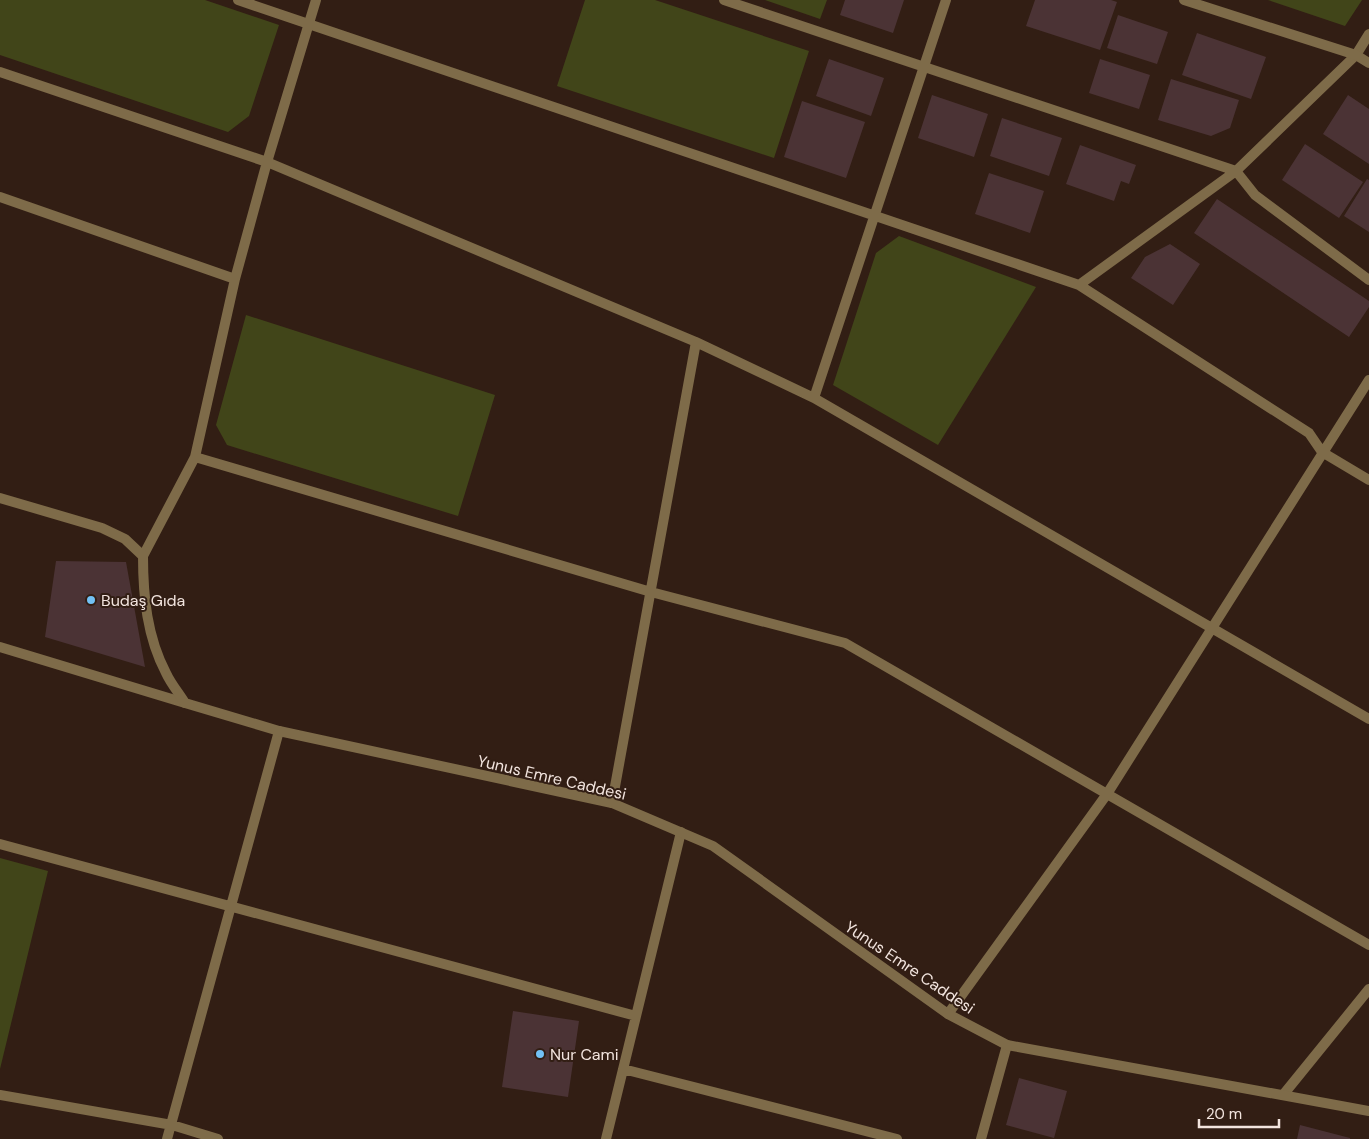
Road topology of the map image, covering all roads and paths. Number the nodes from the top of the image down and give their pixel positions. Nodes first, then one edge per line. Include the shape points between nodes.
1 (238, 0) edge
2 (316, 0) edge
3 (724, 0) edge
4 (946, 0) edge
5 (1184, 0) edge
6 (308, 24) junction
7 (1369, 34) edge
8 (1356, 55) junction
9 (1369, 63) edge
10 (923, 67) junction
11 (0, 72) edge
12 (267, 162) junction
13 (1236, 171) junction
14 (0, 197) edge
15 (874, 215) junction
16 (235, 279) junction
17 (1369, 280) edge
18 (1079, 284) junction
19 (696, 342) junction
20 (1369, 380) edge
21 (814, 398) junction
22 (1322, 452) junction
23 (195, 457) junction
24 (1369, 480) edge
25 (0, 498) edge
26 (143, 556) junction
27 (651, 592) junction
28 (1212, 628) junction
29 (0, 647) edge
30 (185, 703) junction
31 (1369, 719) edge
32 (279, 731) junction
33 (1107, 794) junction
34 (612, 803) junction
35 (682, 832) junction
36 (0, 844) edge
37 (232, 907) junction
38 (1369, 945) edge
39 (1369, 989) edge
40 (948, 1014) junction
41 (636, 1016) junction
42 (1007, 1045) junction
43 (623, 1069) junction
44 (0, 1095) edge
45 (1283, 1095) junction
46 (1369, 1111) edge
47 (172, 1125) junction
48 (167, 1139) edge
49 (218, 1139) edge
50 (606, 1139) edge
51 (897, 1139) edge
52 (982, 1139) edge

1 - 6 street
2 - 6 street
3 - 10 street
4 - 10 street
5 - 8 street
6 - 12 street
6 - 15 street
7 - 8 street
8 - 9 street
8 - 13 street
10 - 13 street
10 - 15 street
11 - 12 street
12 - 16 street
12 - 19 street
13 - 17 street via 1255,195
13 - 18 street
14 - 16 street
15 - 18 street
15 - 21 street
16 - 23 street
18 - 22 street via 1309,433
19 - 21 street
19 - 27 street
20 - 22 street
21 - 28 street
22 - 24 street
22 - 28 street
23 - 26 street
23 - 27 street
25 - 26 street via 102,528 125,539
26 - 30 street via 146,613 152,636 166,673
27 - 33 street via 845,643
27 - 34 street
28 - 31 street
28 - 33 street
29 - 30 street, Yunus Emre Caddesi
30 - 32 street, Yunus Emre Caddesi
32 - 34 street, Yunus Emre Caddesi
32 - 37 street
33 - 38 street
33 - 40 street
34 - 35 street, Yunus Emre Caddesi
35 - 40 street, Yunus Emre Caddesi via 713,846
35 - 41 street
36 - 37 street
37 - 41 street
37 - 47 street
39 - 45 street
40 - 42 street, Yunus Emre Caddesi
41 - 43 street
42 - 45 street, Yunus Emre Caddesi
42 - 52 street
43 - 50 street
43 - 51 street
44 - 47 street
45 - 46 street, Yunus Emre Caddesi
47 - 48 street
47 - 49 street

